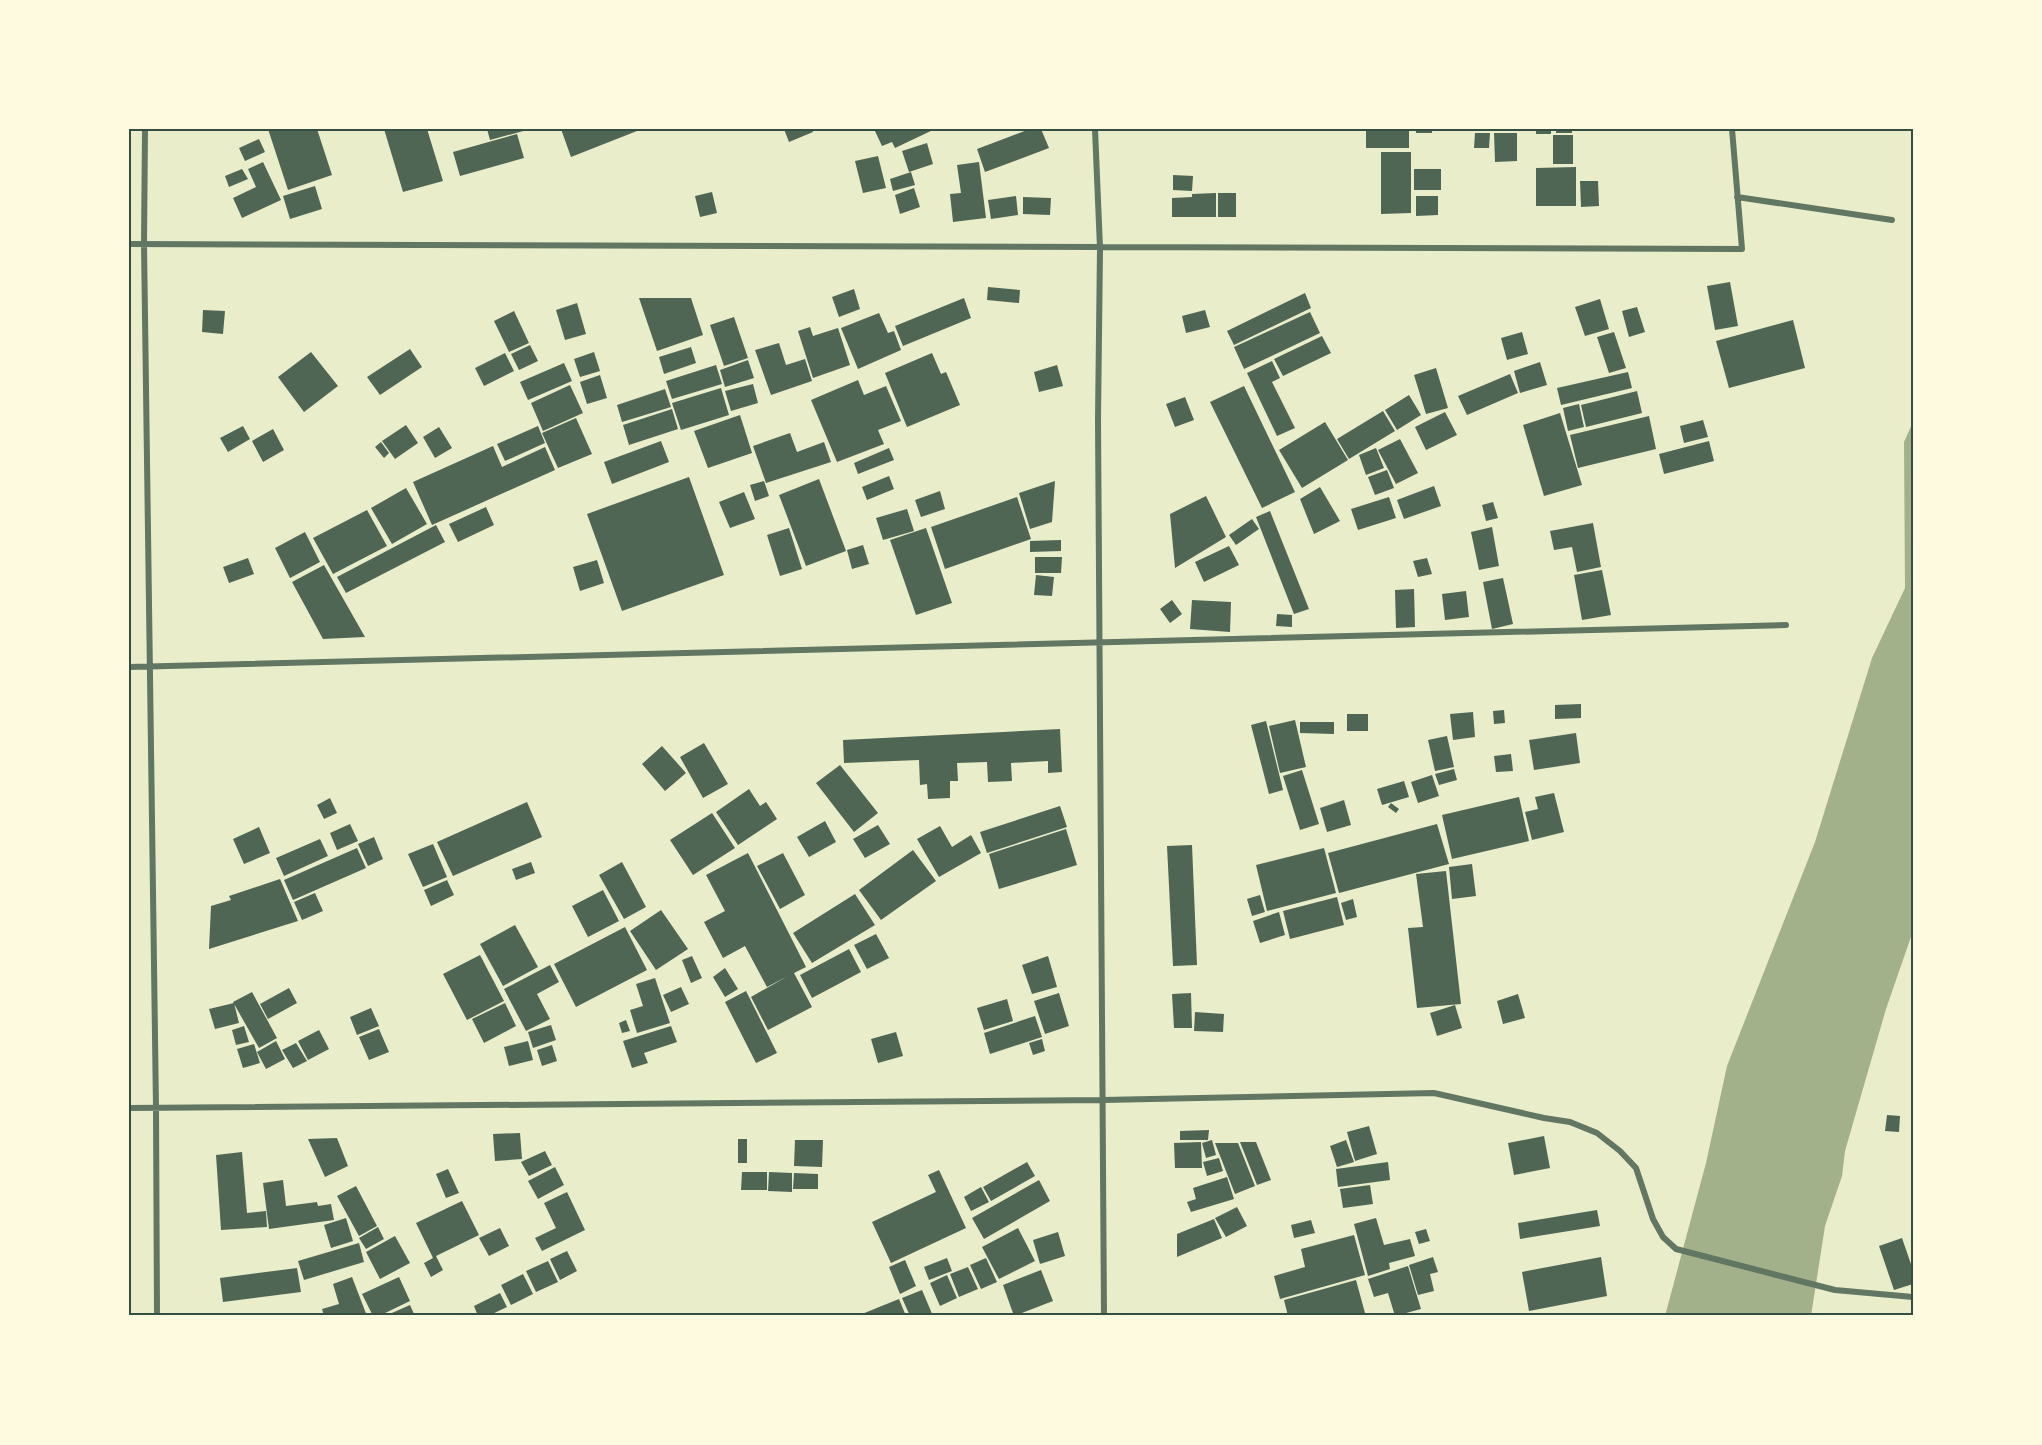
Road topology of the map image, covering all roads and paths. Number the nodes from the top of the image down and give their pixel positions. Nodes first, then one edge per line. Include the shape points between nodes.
1 (145, 129) edge
2 (1095, 129) edge
3 (1732, 129) edge
4 (1737, 197) junction
5 (1892, 220) dead end
6 (129, 244) edge
7 (144, 244) junction
8 (1100, 248) junction
9 (1786, 625) dead end
10 (1100, 643) junction
11 (129, 667) edge
12 (150, 667) junction
13 (1102, 1100) junction
14 (129, 1108) edge
15 (156, 1108) junction
16 (1913, 1298) edge
17 (156, 1316) edge
18 (1104, 1316) edge

1 - 7 street
2 - 8 street
3 - 4 street
4 - 5 street
4 - 8 street via 1742,249
6 - 7 street
7 - 8 street
7 - 12 street
8 - 10 street
9 - 10 street
10 - 12 street
10 - 13 street
11 - 12 street
12 - 15 street
13 - 15 street
13 - 16 street via 1434,1093 1570,1122 1597,1133 1636,1168 1653,1219 1663,1237 1676,1249 1834,1290
13 - 18 street
14 - 15 street
15 - 17 street

